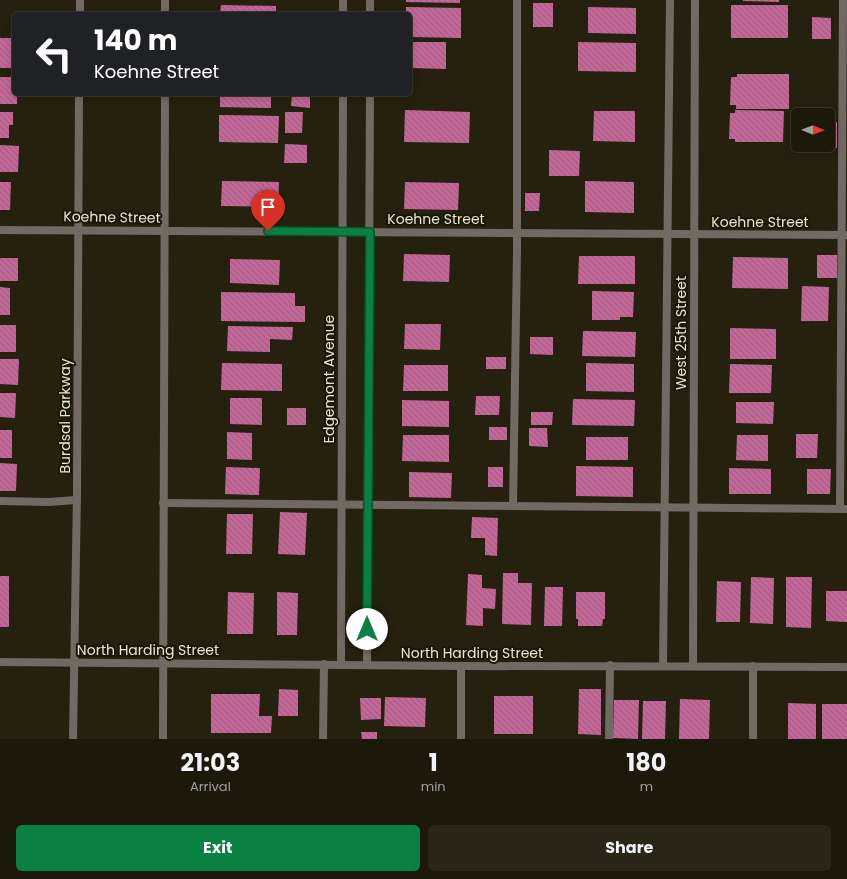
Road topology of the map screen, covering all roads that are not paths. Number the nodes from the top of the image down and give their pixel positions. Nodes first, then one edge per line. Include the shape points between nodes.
1 (80, 0) edge
2 (165, 0) edge
3 (343, 0) edge
4 (370, 0) edge
5 (517, 0) edge
6 (670, 0) edge
7 (695, 0) edge
8 (843, 0) edge
9 (80, 12) edge
10 (165, 12) edge
11 (343, 12) edge
12 (370, 12) edge
13 (79, 96) edge
14 (165, 96) edge
15 (343, 96) edge
16 (370, 96) edge
17 (0, 230) edge
18 (78, 230) junction
19 (165, 231) junction
20 (342, 231) junction
21 (370, 232) junction
22 (517, 232) junction
23 (668, 234) junction
24 (694, 234) junction
25 (844, 235) edge
26 (77, 500) junction
27 (0, 501) edge
28 (163, 503) junction
29 (341, 505) junction
30 (368, 505) junction
31 (513, 506) junction
32 (665, 508) junction
33 (693, 508) junction
34 (844, 509) edge
35 (0, 662) edge
36 (75, 662) junction
37 (163, 663) junction
38 (324, 664) junction
39 (341, 664) junction
40 (367, 665) junction
41 (663, 665) junction
42 (692, 665) junction
43 (461, 666) junction
44 (610, 666) junction
45 (754, 666) junction
46 (847, 667) edge
47 (73, 739) edge
48 (163, 739) edge
49 (323, 739) edge
50 (461, 739) edge
51 (609, 739) edge
52 (753, 739) edge

1 - 9 street
2 - 10 street
3 - 11 street
4 - 12 street
5 - 22 street
6 - 23 street, West 25th Street
7 - 24 street, West 25th Street
8 - 25 street
13 - 18 street, Burdsal Parkway
14 - 19 street
15 - 20 street, Edgemont Avenue
16 - 21 street
17 - 18 street, Koehne Street
18 - 19 street, Koehne Street
18 - 26 street, Burdsal Parkway
19 - 20 street, Koehne Street
19 - 28 street
20 - 21 street, Koehne Street
20 - 29 street, Edgemont Avenue
21 - 22 street, Koehne Street
21 - 30 street
22 - 23 street, Koehne Street
22 - 31 street
23 - 24 street, Koehne Street
23 - 32 street, West 25th Street
24 - 25 street, Koehne Street
24 - 33 street, West 25th Street
25 - 34 street
26 - 27 street
26 - 36 street, Burdsal Parkway
28 - 29 street
28 - 37 street
29 - 30 street
29 - 39 street, Edgemont Avenue
30 - 31 street
30 - 40 street
31 - 32 street
32 - 33 street
32 - 41 street, West 25th Street
33 - 34 street
33 - 42 street, West 25th Street
35 - 36 street, North Harding Street
36 - 37 street, North Harding Street
36 - 47 street, Burdsal Parkway
37 - 38 street, North Harding Street
37 - 48 street
38 - 39 street, North Harding Street
38 - 49 street
39 - 40 street, North Harding Street
40 - 43 street, North Harding Street
41 - 42 street, North Harding Street
41 - 44 street, North Harding Street
42 - 45 street, North Harding Street
43 - 44 street, North Harding Street
43 - 50 street
44 - 51 street
45 - 46 street, North Harding Street
45 - 52 street

